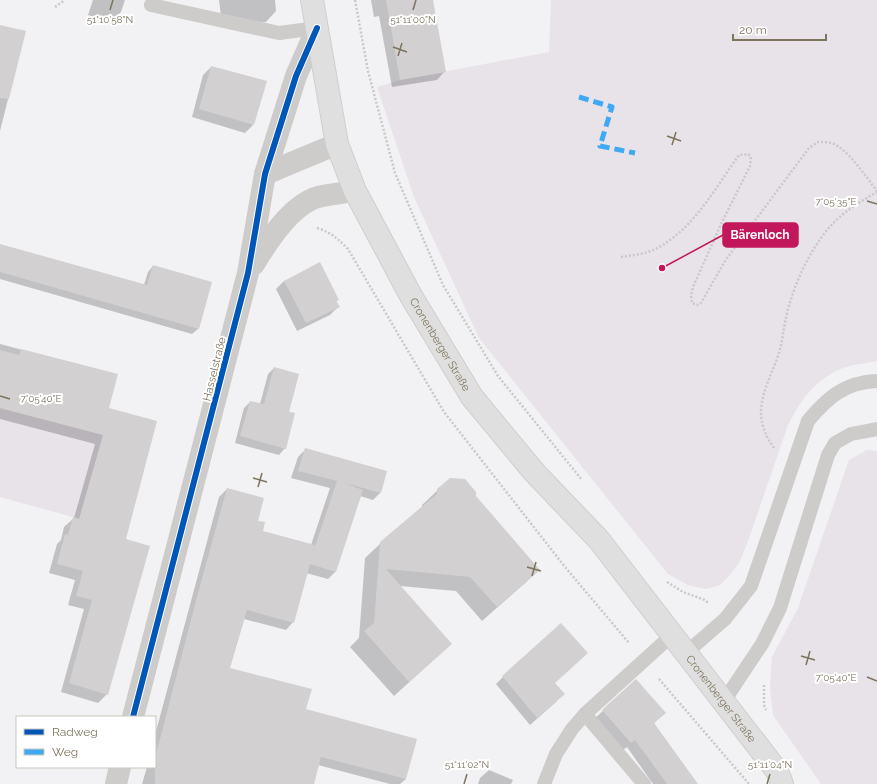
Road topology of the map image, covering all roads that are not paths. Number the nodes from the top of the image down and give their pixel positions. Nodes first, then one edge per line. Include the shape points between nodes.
1 (312, 0) edge
2 (152, 4) dead end
3 (317, 28) junction
4 (337, 144) junction
5 (265, 174) junction
6 (355, 191) junction
7 (248, 273) junction
8 (877, 381) edge
9 (877, 430) edge
10 (672, 635) junction
11 (687, 652) junction
12 (724, 701) junction
13 (585, 714) junction
14 (134, 716) edge
15 (120, 768) edge
16 (783, 780) edge
17 (116, 784) edge
18 (544, 784) edge
19 (644, 784) edge

1 - 3 main road, Cronenberger Straße
2 - 3 lane via 279,33
3 - 4 main road, Cronenberger Straße
3 - 5 street, Hasselstraße via 296,76
4 - 5 street
4 - 6 main road, Cronenberger Straße
5 - 7 street, Hasselstraße
6 - 7 street, Hasselstraße via 317,198 297,208 268,241
6 - 10 main road, Cronenberger Straße via 411,296 472,396 534,472 599,540
7 - 14 street, Hasselstraße
8 - 11 lane via 855,384 837,392 822,404 808,421 751,586 725,619
9 - 12 lane via 851,434 835,443 828,455 780,608 762,644
10 - 11 main road, Cronenberger Straße
10 - 13 lane
11 - 12 main road, Cronenberger Straße
12 - 16 main road, Cronenberger Straße
13 - 18 lane via 556,754
13 - 19 lane
15 - 17 street

